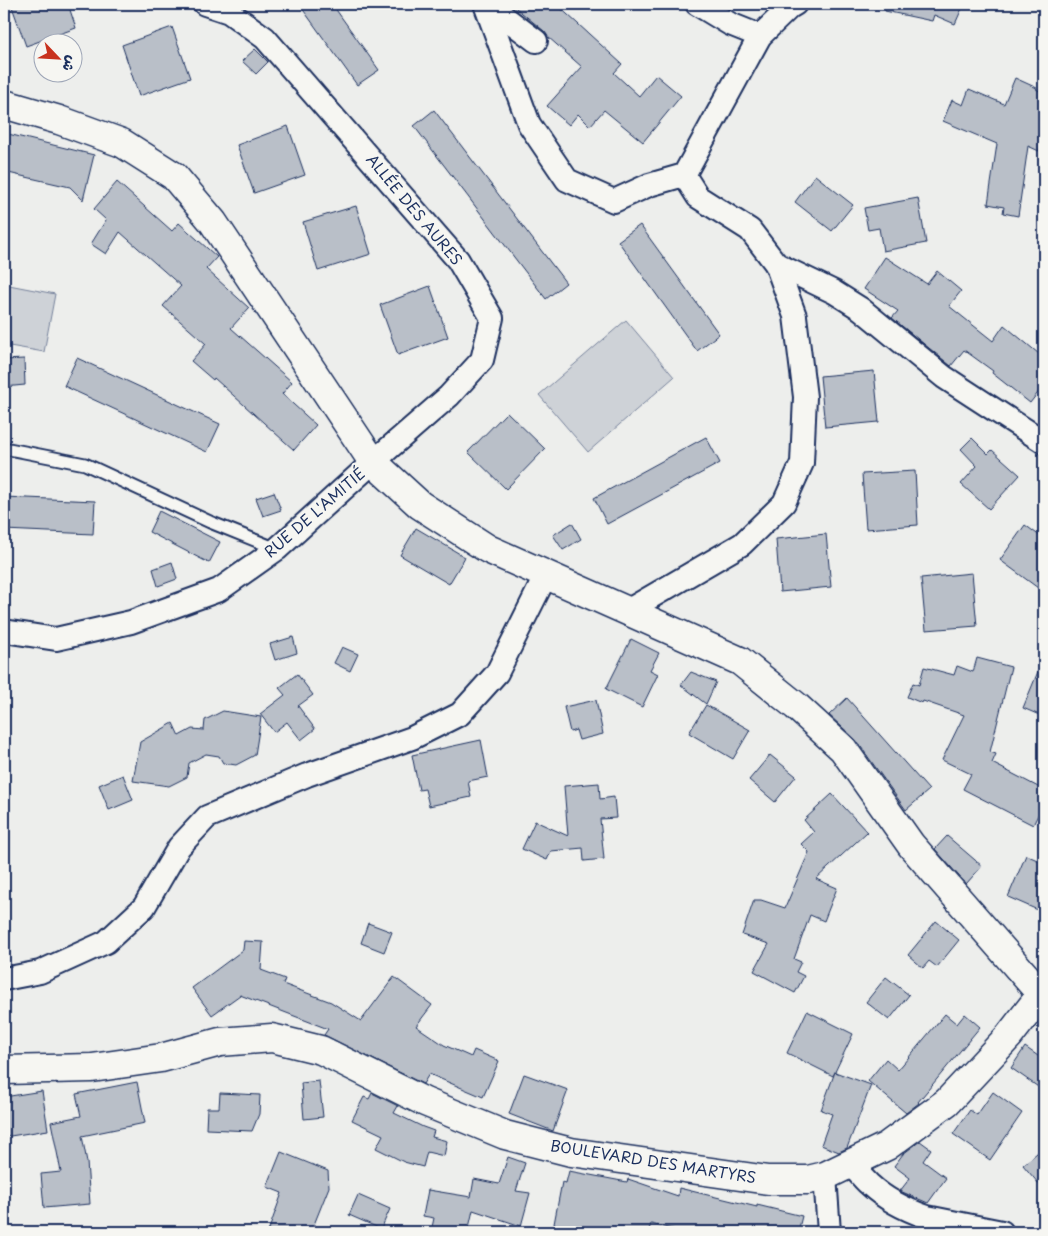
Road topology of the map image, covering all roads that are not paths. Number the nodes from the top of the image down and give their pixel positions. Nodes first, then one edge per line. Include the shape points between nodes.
1 (206, 4) edge
2 (486, 4) edge
3 (697, 4) edge
4 (790, 5) edge
5 (760, 36) junction
6 (536, 41) dead end
7 (4, 104) edge
8 (684, 175) junction
9 (776, 264) junction
10 (1044, 442) edge
11 (4, 448) edge
12 (373, 462) junction
13 (277, 549) junction
14 (546, 575) junction
15 (627, 611) junction
16 (4, 632) edge
17 (4, 979) edge
18 (1043, 993) edge
19 (4, 1070) edge
20 (851, 1164) junction
21 (824, 1176) junction
22 (829, 1232) edge
23 (1002, 1232) edge

1 - 12 street, ALLÉE DES AURES via 229,12 266,38 458,260 492,318 482,360 449,396
2 - 6 street
2 - 8 street via 530,124 567,180 614,201 649,185
3 - 5 street via 730,24
4 - 5 street
5 - 8 street
7 - 12 street via 122,143 174,176 213,222
8 - 9 street via 698,197 750,230
9 - 10 street via 861,309 944,377
9 - 15 street via 795,316 805,397 802,463 784,503 742,544
11 - 13 lane via 85,464
12 - 13 street, RUE DE L'AMITIÉ
12 - 14 street via 420,506 488,549
13 - 16 street, RUE DE L'AMITIÉ via 219,590 131,622 56,639
14 - 15 street
14 - 17 street via 497,673 460,714 412,738 307,774 207,817 179,846 144,907 106,942 40,972
15 - 18 street via 740,661 843,749 911,845
18 - 20 street, BOULEVARD DES MARTYRS via 1009,1036 947,1102 887,1146
19 - 21 street, BOULEVARD DES MARTYRS via 92,1068 161,1058 220,1042 272,1038 321,1050 425,1102 504,1135 562,1150 768,1180 808,1180
20 - 21 street, BOULEVARD DES MARTYRS
20 - 23 street via 869,1185 917,1213
21 - 22 street

